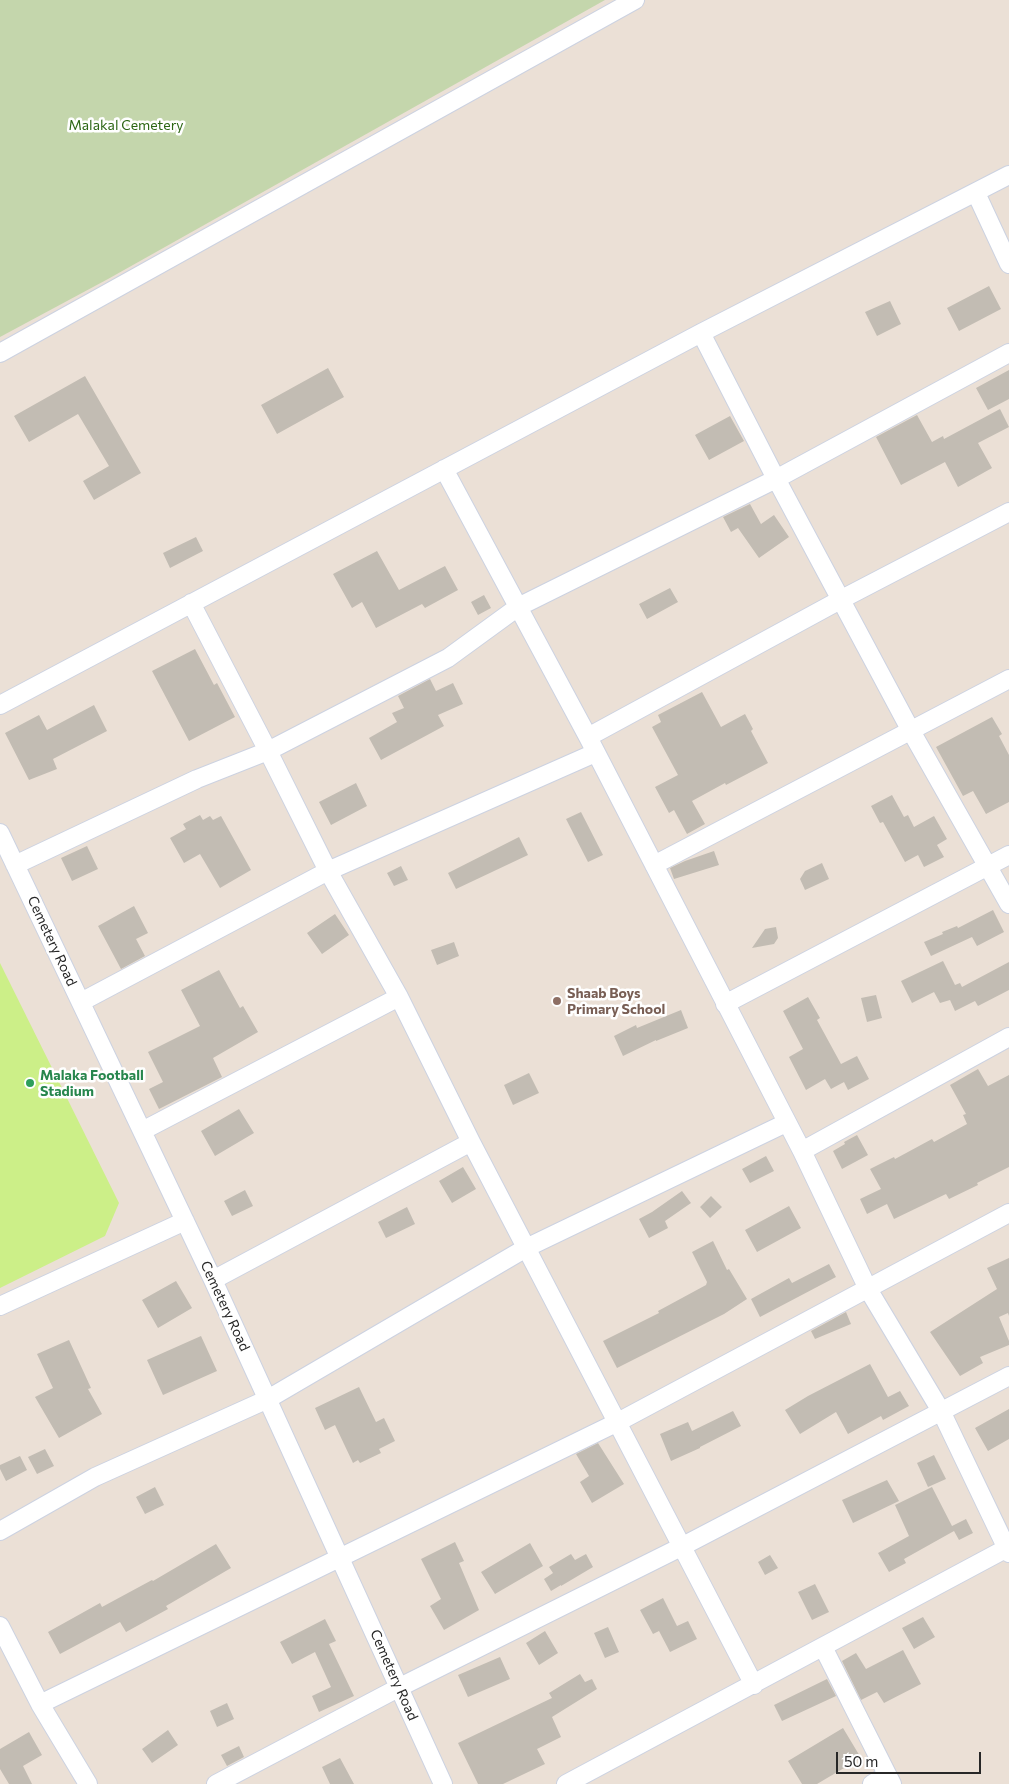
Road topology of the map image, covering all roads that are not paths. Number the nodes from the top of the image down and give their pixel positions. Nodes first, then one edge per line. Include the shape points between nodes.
1 (635, 0) edge
2 (1009, 175) edge
3 (976, 193) junction
4 (1009, 264) edge
5 (700, 333) junction
6 (0, 353) edge
7 (1009, 353) edge
8 (444, 469) junction
9 (776, 479) junction
10 (1009, 512) edge
11 (840, 600) junction
12 (191, 604) junction
13 (518, 607) junction
14 (1009, 678) edge
15 (0, 705) edge
16 (911, 731) junction
17 (591, 745) junction
18 (268, 751) junction
19 (0, 833) edge
20 (1009, 855) edge
21 (15, 865) junction
22 (654, 865) junction
23 (988, 866) junction
24 (328, 872) junction
25 (1009, 904) edge
26 (399, 997) junction
27 (81, 1002) junction
28 (725, 1004) junction
29 (1009, 1037) edge
30 (786, 1123) junction
31 (142, 1130) junction
32 (471, 1142) junction
33 (802, 1151) junction
34 (1009, 1213) edge
35 (185, 1221) junction
36 (526, 1248) junction
37 (213, 1280) junction
38 (868, 1289) junction
39 (0, 1306) edge
40 (1009, 1376) edge
41 (268, 1399) junction
42 (941, 1411) junction
43 (618, 1422) junction
44 (0, 1531) edge
45 (682, 1547) junction
46 (1008, 1550) edge
47 (341, 1558) junction
48 (0, 1626) edge
49 (823, 1647) junction
50 (754, 1684) junction
51 (400, 1687) junction
52 (40, 1704) junction
53 (890, 1779) edge
54 (88, 1784) edge
55 (216, 1784) edge
56 (443, 1784) edge
57 (566, 1784) edge
58 (872, 1784) edge

1 - 6 street
2 - 3 street
3 - 4 street
3 - 5 street
5 - 8 street
5 - 9 street
7 - 9 street
8 - 12 street
8 - 13 street
9 - 11 street
9 - 13 street
10 - 11 street
11 - 16 street
11 - 17 street
12 - 15 street
12 - 18 street
13 - 17 street
13 - 18 street via 448,658
14 - 16 street
16 - 22 street
16 - 23 street
17 - 22 street
17 - 24 street
18 - 21 street via 197,779
18 - 24 street
19 - 21 street, Cemetery Road
20 - 23 street
21 - 27 street, Cemetery Road
22 - 28 street
23 - 25 street
23 - 28 street
24 - 26 street
24 - 27 street
26 - 31 street
26 - 32 street
27 - 31 street, Cemetery Road
28 - 30 street
29 - 33 street
30 - 33 street
30 - 36 street
31 - 35 street, Cemetery Road
32 - 36 street
32 - 37 street
33 - 38 street
34 - 38 street
35 - 37 street, Cemetery Road
35 - 39 street
36 - 41 street
36 - 43 street
37 - 41 street, Cemetery Road
38 - 42 street
38 - 43 street
40 - 42 street
41 - 44 street via 95,1477
41 - 47 street, Cemetery Road
42 - 45 street
42 - 46 street
43 - 45 street
43 - 47 street
45 - 50 street
45 - 51 street
46 - 49 street
47 - 51 street, Cemetery Road
47 - 52 street
48 - 52 street
49 - 50 street
49 - 53 street
50 - 57 street
51 - 55 street
51 - 56 street, Cemetery Road
52 - 54 street
53 - 58 street

